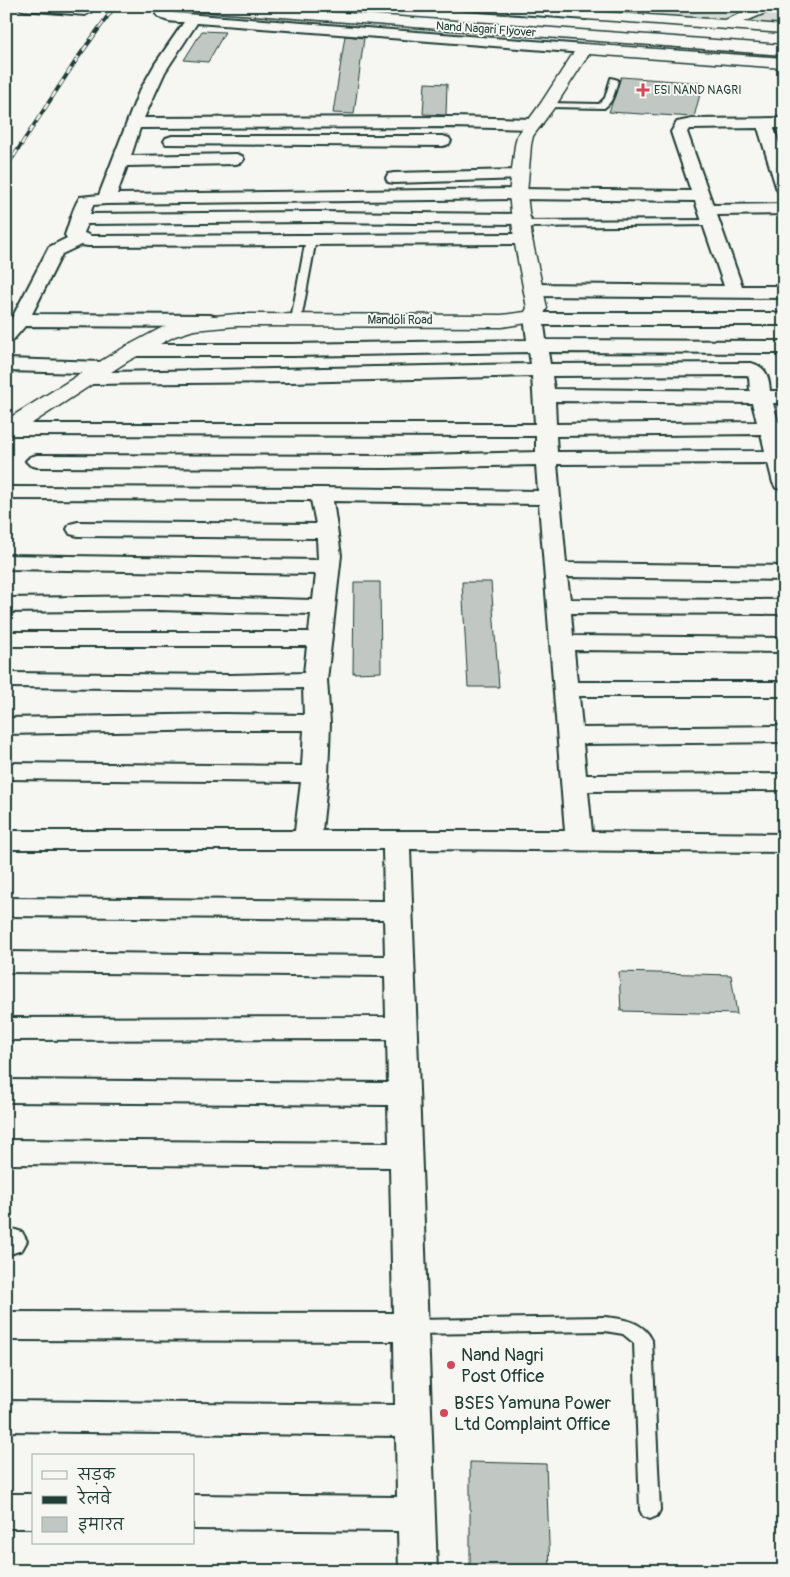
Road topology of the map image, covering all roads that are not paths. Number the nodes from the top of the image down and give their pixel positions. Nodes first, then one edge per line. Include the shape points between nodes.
1 (168, 6) edge
2 (284, 6) edge
3 (465, 6) edge
4 (770, 6) edge
5 (584, 10) edge
6 (17, 11) edge
7 (85, 11) dead end
8 (191, 13) edge
9 (725, 25) junction
10 (784, 29) edge
11 (784, 41) edge
12 (584, 48) junction
13 (784, 50) edge
14 (784, 63) edge
15 (614, 80) dead end
16 (548, 105) junction
17 (134, 123) junction
18 (242, 123) junction
19 (784, 123) edge
20 (534, 124) junction
21 (765, 124) junction
22 (126, 141) junction
23 (233, 141) junction
24 (443, 141) dead end
25 (228, 159) junction
26 (256, 159) dead end
27 (119, 161) junction
28 (518, 175) junction
29 (133, 178) dead end
30 (394, 178) dead end
31 (115, 179) junction
32 (784, 187) edge
33 (518, 194) junction
34 (316, 197) junction
35 (106, 199) junction
36 (784, 209) edge
37 (706, 210) junction
38 (315, 217) junction
39 (78, 219) junction
40 (522, 227) junction
41 (79, 239) junction
42 (312, 239) junction
43 (533, 290) junction
44 (735, 292) junction
45 (784, 292) edge
46 (533, 318) junction
47 (784, 319) edge
48 (20, 320) junction
49 (296, 320) junction
50 (210, 321) junction
51 (6, 336) edge
52 (537, 346) junction
53 (784, 347) edge
54 (134, 350) junction
55 (293, 350) junction
56 (6, 365) edge
57 (541, 370) junction
58 (96, 373) junction
59 (290, 376) junction
60 (545, 395) junction
61 (761, 397) junction
62 (784, 397) edge
63 (777, 428) edge
64 (7, 430) edge
65 (547, 430) junction
66 (781, 457) edge
67 (546, 458) junction
68 (37, 461) dead end
69 (784, 483) edge
70 (6, 493) edge
71 (321, 494) junction
72 (549, 498) junction
73 (78, 530) dead end
74 (328, 531) junction
75 (6, 562) edge
76 (328, 567) junction
77 (555, 570) junction
78 (784, 573) edge
79 (6, 604) edge
80 (558, 606) junction
81 (324, 607) junction
82 (784, 607) edge
83 (6, 639) edge
84 (320, 639) junction
85 (562, 643) junction
86 (784, 646) edge
87 (6, 680) edge
88 (315, 680) junction
89 (566, 689) junction
90 (784, 690) edge
91 (317, 723) junction
92 (6, 726) edge
93 (784, 734) edge
94 (570, 736) junction
95 (6, 771) edge
96 (315, 774) junction
97 (784, 782) edge
98 (574, 783) junction
99 (6, 840) edge
100 (307, 840) junction
101 (396, 840) junction
102 (580, 840) junction
103 (784, 843) edge
104 (6, 907) edge
105 (398, 910) junction
106 (6, 962) edge
107 (400, 966) junction
108 (401, 1028) junction
109 (6, 1029) edge
110 (6, 1091) edge
111 (404, 1094) junction
112 (6, 1152) edge
113 (406, 1155) junction
114 (6, 1326) edge
115 (411, 1327) junction
116 (6, 1416) edge
117 (414, 1421) junction
118 (650, 1510) dead end
119 (6, 1511) edge
120 (32, 1511) edge
121 (195, 1512) edge
122 (416, 1514) junction
123 (418, 1571) edge

1 - 8 street via 165,16
2 - 11 main road, Nand Nagari Flyover
3 - 5 street
4 - 9 main road
5 - 9 main road
6 - 7 street
8 - 12 street
8 - 13 main road, Nand Nagari Flyover
8 - 17 street via 153,80
9 - 10 main road
12 - 14 main road
12 - 16 main road
15 - 16 lane via 608,100 601,106
16 - 20 main road
17 - 18 street
17 - 22 street
18 - 20 street
18 - 23 street
19 - 21 street
20 - 28 main road via 525,136
21 - 32 street
21 - 37 street via 692,124 680,128
22 - 23 street
22 - 27 street
23 - 24 street
23 - 25 street
25 - 26 street
25 - 27 street
27 - 31 street
28 - 30 street
28 - 33 main road
29 - 31 street
31 - 35 street
33 - 34 street
33 - 37 street
33 - 40 main road
34 - 35 street
34 - 38 street
35 - 39 street via 86,201
36 - 37 street
37 - 40 lane
37 - 44 street
38 - 39 street
38 - 40 street
38 - 42 street
39 - 41 street via 74,235
40 - 42 street
40 - 43 main road
41 - 42 street via 88,242
41 - 48 street via 55,251
42 - 49 lane
43 - 44 street
43 - 46 main road via 537,308
44 - 45 street
46 - 47 street
46 - 49 main road, Mandoli Road
46 - 52 street
48 - 50 street
48 - 51 street
49 - 50 main road, Mandoli Road
49 - 55 street
50 - 54 main road, Mandoli Road via 168,332
52 - 53 street
52 - 55 street
52 - 57 street
54 - 55 street
54 - 58 main road, Mandoli Road
55 - 59 street
56 - 58 street
57 - 59 street
57 - 60 street
57 - 61 street via 751,369 759,376
58 - 59 street
58 - 64 main road, Mandoli Road
60 - 61 street
60 - 65 street
61 - 62 street
61 - 63 street
63 - 65 street
63 - 66 street
64 - 65 street
65 - 67 street
66 - 67 street
66 - 69 street
67 - 68 street via 387,462
67 - 72 street
70 - 71 street
71 - 72 street
71 - 74 street
72 - 77 street
73 - 74 street
74 - 76 street
75 - 76 street
76 - 81 street
77 - 78 street
77 - 80 street
79 - 81 street
80 - 82 street
80 - 85 street
81 - 84 street
83 - 84 street
84 - 88 street
85 - 86 street
85 - 89 street
87 - 88 street
88 - 91 street
89 - 90 street
89 - 94 street
91 - 92 street
91 - 96 street
93 - 94 street
94 - 98 street
95 - 96 street
96 - 100 street
97 - 98 street
98 - 102 street
99 - 100 street
100 - 101 street
101 - 102 street
101 - 105 street
102 - 103 street
104 - 105 street
105 - 107 street
106 - 107 street
107 - 108 street
108 - 109 street
108 - 111 street
110 - 111 street
111 - 113 street
112 - 113 street
113 - 115 street
114 - 115 street
115 - 117 street
115 - 118 lane via 604,1324 628,1327 643,1340
116 - 117 street
117 - 122 street
119 - 120 street
121 - 122 street
122 - 123 street

